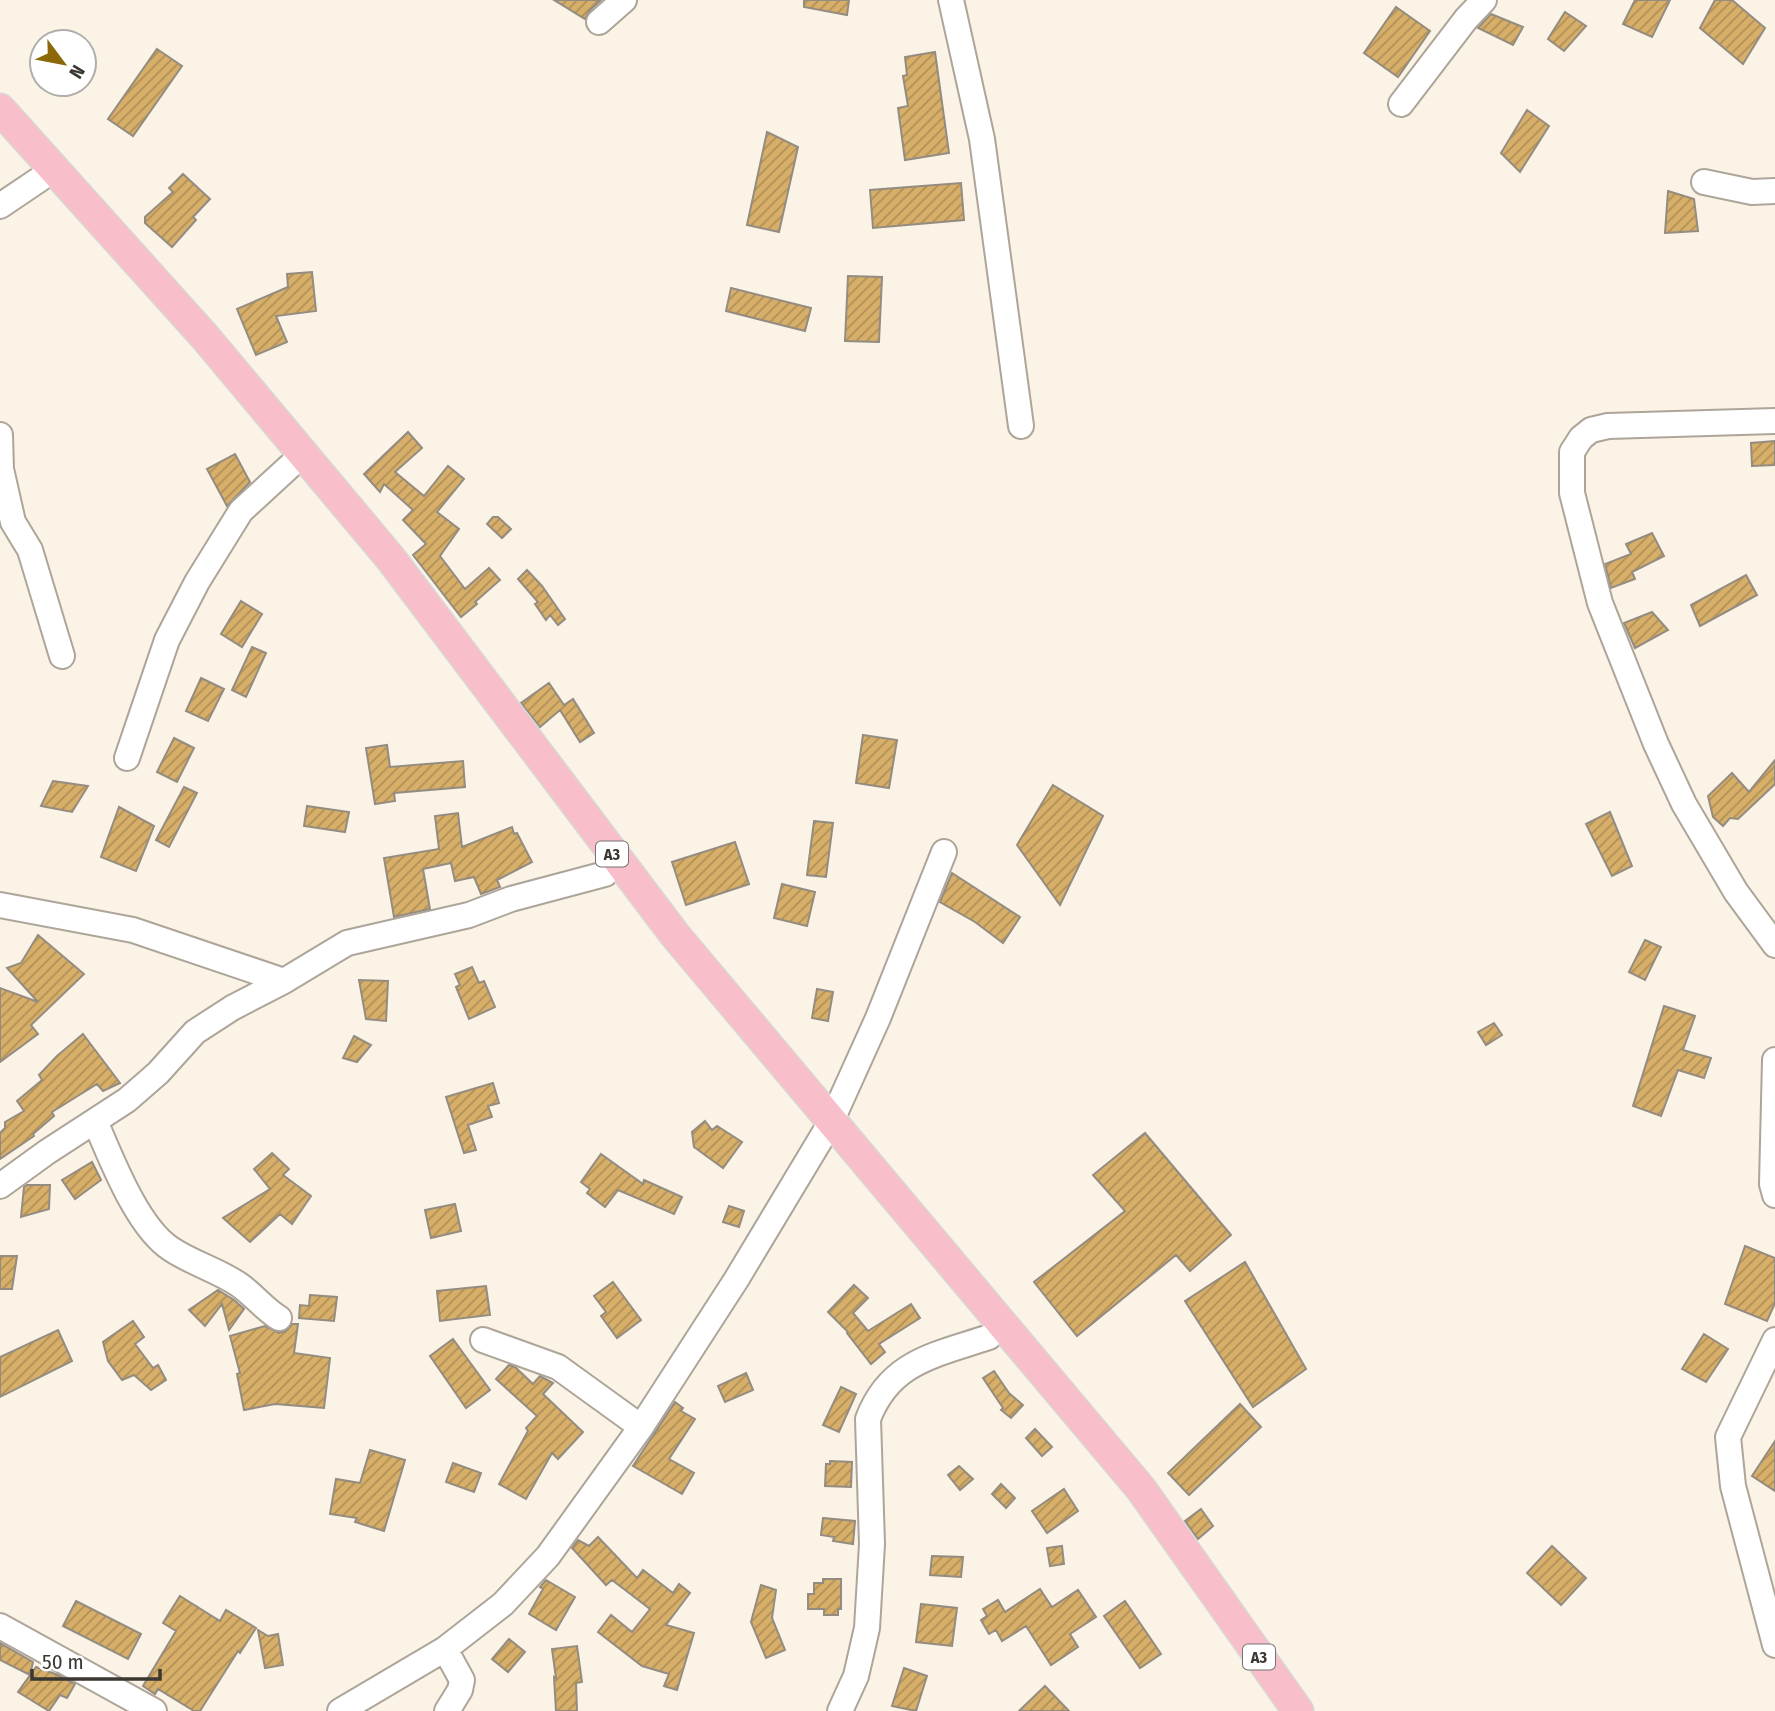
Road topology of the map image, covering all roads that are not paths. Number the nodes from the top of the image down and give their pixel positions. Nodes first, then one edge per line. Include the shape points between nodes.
1 (624, 0) edge
2 (951, 0) edge
3 (1484, 0) edge
4 (599, 22) dead end
5 (1401, 104) dead end
6 (0, 109) edge
7 (0, 134) edge
8 (40, 179) junction
9 (1704, 182) dead end
10 (1775, 191) edge
11 (0, 206) edge
12 (1775, 421) edge
13 (1021, 426) dead end
14 (0, 435) edge
15 (290, 466) junction
16 (383, 565) junction
17 (62, 656) dead end
18 (127, 758) dead end
19 (944, 852) dead end
20 (605, 874) junction
21 (0, 905) edge
22 (1775, 945) edge
23 (284, 981) junction
24 (1775, 1060) edge
25 (95, 1121) junction
26 (826, 1131) junction
27 (0, 1186) edge
28 (1775, 1195) edge
29 (279, 1318) dead end
30 (989, 1337) junction
31 (483, 1340) dead end
32 (1775, 1340) edge
33 (641, 1427) junction
34 (0, 1626) edge
35 (1775, 1645) edge
36 (445, 1649) junction
37 (1266, 1680) junction
38 (154, 1711) edge
39 (340, 1711) edge
40 (447, 1711) edge
41 (840, 1711) edge
42 (1281, 1711) edge
43 (1297, 1711) edge

1 - 4 street
2 - 13 street via 982,139
3 - 5 street
6 - 16 main road, A3 via 205,337
7 - 8 main road, A3
8 - 11 street
8 - 15 main road, A3
9 - 10 street via 1752,192
12 - 22 street via 1591,430 1572,453 1572,493 1600,603 1656,744 1684,804 1736,892
14 - 17 street via 1,469 13,522 30,550
15 - 16 main road, A3
15 - 18 street via 241,511 197,582 167,640
16 - 20 main road, A3
16 - 26 main road, A3
19 - 26 street via 878,1018
20 - 23 street via 469,915 347,943
20 - 26 main road, A3 via 660,946
21 - 23 street via 133,930
23 - 25 street via 195,1032 142,1087
24 - 28 street
25 - 27 street
25 - 29 street via 115,1169 156,1237 240,1285
26 - 30 main road, A3
26 - 33 street
26 - 37 main road, A3 via 988,1305 1141,1489 1222,1601
30 - 37 main road, A3 via 1125,1499
30 - 41 street via 930,1357 896,1375 867,1419 872,1544 867,1629 856,1676
31 - 33 street via 558,1367
32 - 35 street via 1728,1437 1733,1486
33 - 36 street via 548,1556 503,1604
34 - 38 street
36 - 39 street
36 - 40 street via 462,1680
37 - 42 main road, A3
37 - 43 main road, A3

